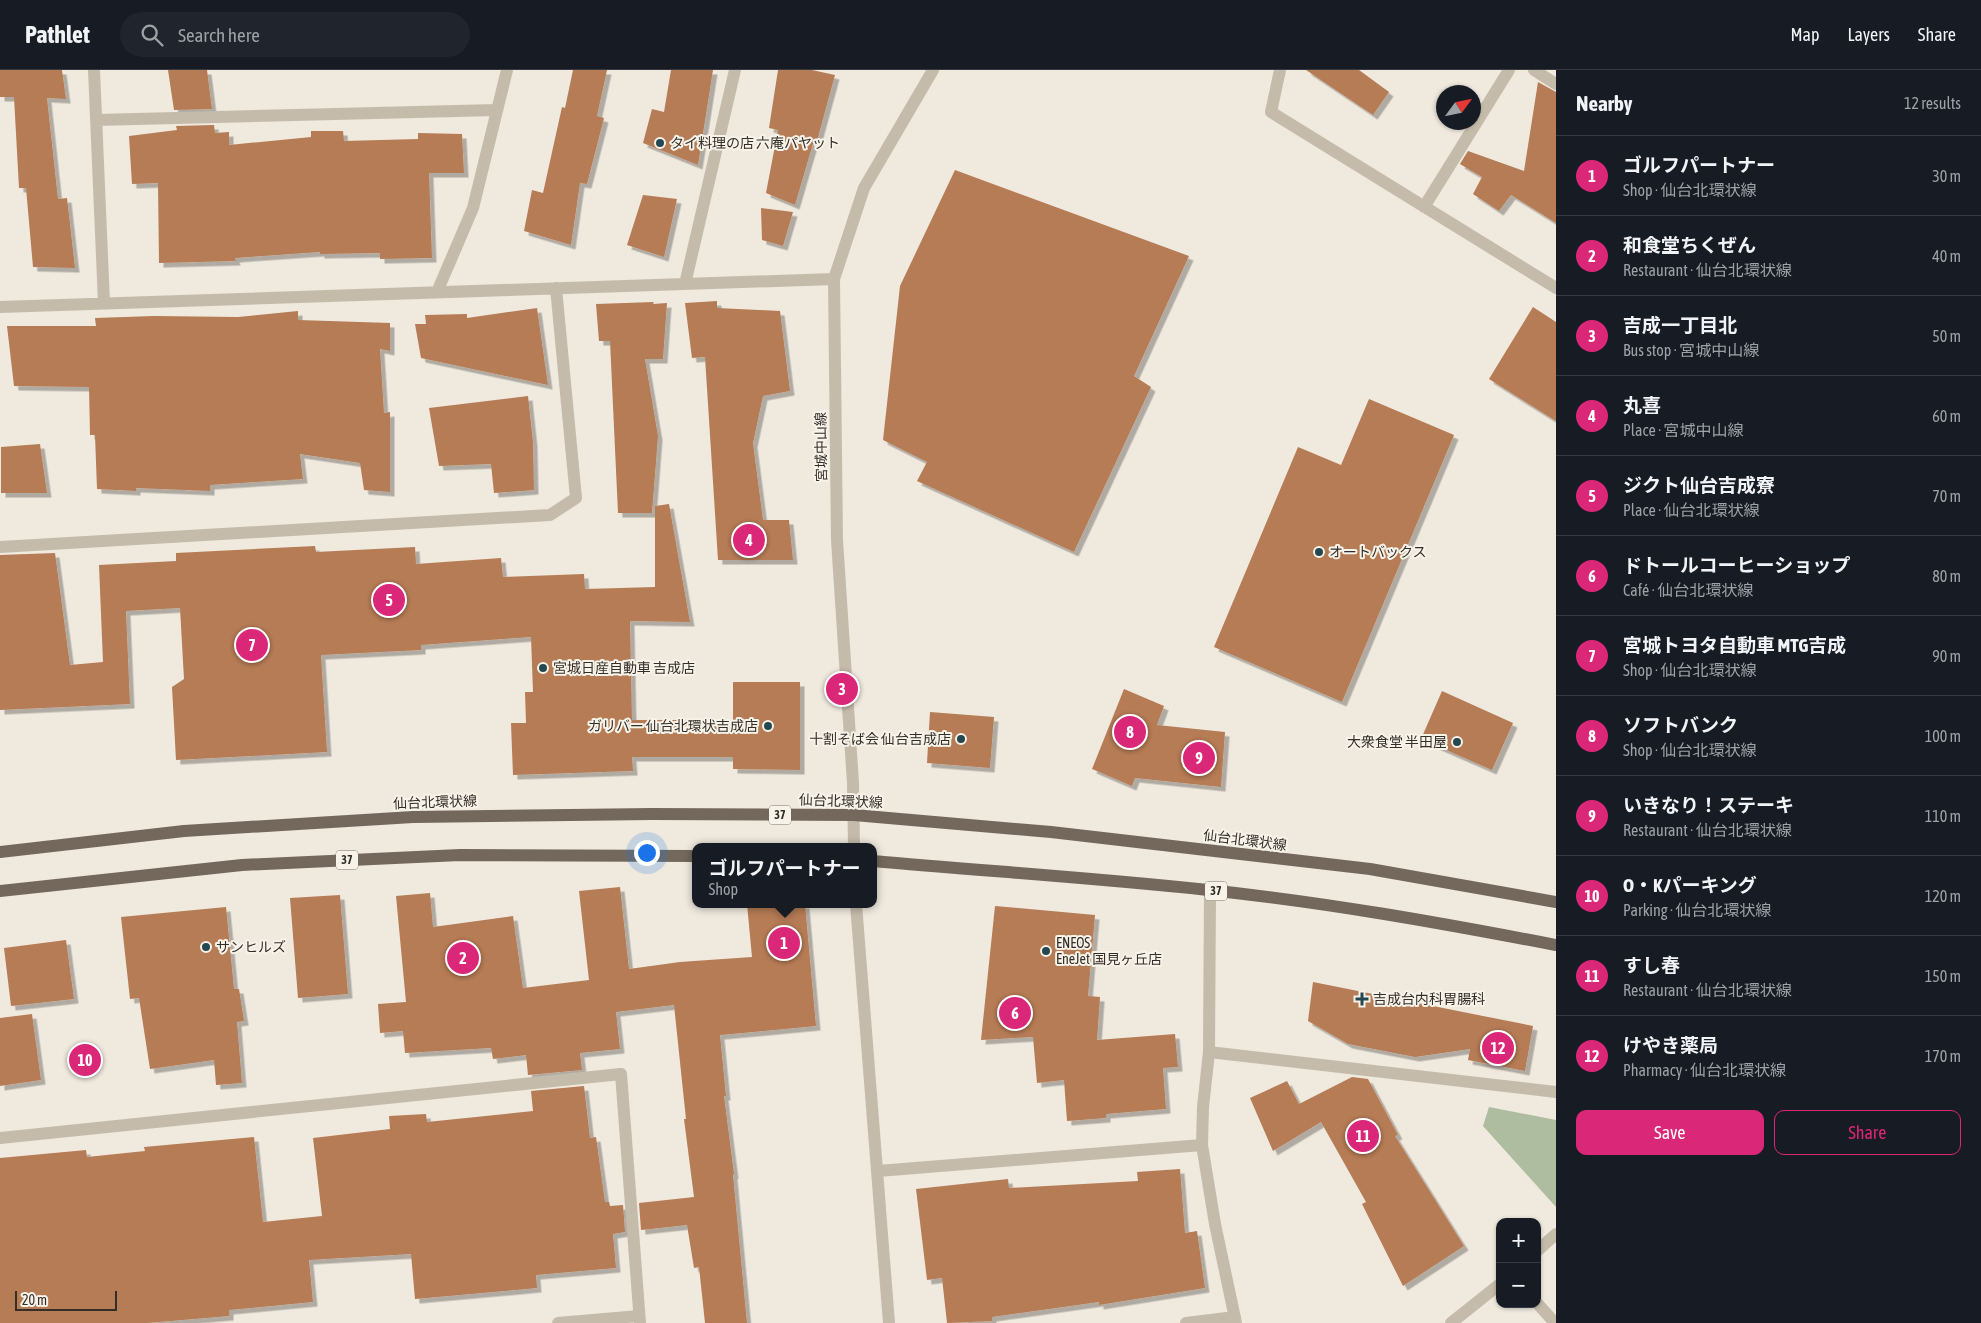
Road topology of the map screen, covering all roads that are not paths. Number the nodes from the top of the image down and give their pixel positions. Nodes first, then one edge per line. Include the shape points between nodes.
1 (94, 70) edge
2 (507, 70) edge
3 (734, 70) edge
4 (933, 70) edge
5 (1280, 70) edge
6 (1509, 70) edge
7 (1534, 70) edge
8 (1556, 84) edge
9 (497, 110) junction
10 (96, 120) junction
11 (1424, 207) junction
12 (834, 279) junction
13 (685, 284) junction
14 (556, 288) junction
15 (1556, 288) edge
16 (437, 292) junction
17 (104, 303) junction
18 (0, 307) edge
19 (0, 547) edge
20 (854, 815) junction
21 (854, 843) edge
22 (0, 852) edge
23 (692, 856) edge
24 (877, 861) edge
25 (1210, 890) junction
26 (0, 891) edge
27 (1556, 902) edge
28 (856, 908) edge
29 (1556, 945) edge
30 (1209, 1052) junction
31 (1556, 1092) edge
32 (0, 1138) edge
33 (1202, 1145) junction
34 (878, 1171) junction
35 (1556, 1234) edge
36 (1541, 1247) edge
37 (1496, 1287) edge
38 (1541, 1307) edge
39 (639, 1319) edge
40 (1235, 1320) edge
41 (558, 1323) edge
42 (889, 1323) edge
43 (1186, 1323) edge
44 (1451, 1323) edge
45 (1555, 1323) edge

1 - 10 street
2 - 9 street
3 - 13 street
4 - 12 street, 宮城中山線 via 864,188
5 - 11 street via 1271,112
6 - 11 street
7 - 8 street
9 - 10 street
9 - 16 street via 473,208
10 - 17 street
11 - 15 street
12 - 13 street
12 - 20 street, 宮城中山線 via 837,540
13 - 14 street
14 - 16 street
14 - 19 street via 576,498 550,515
16 - 17 street
17 - 18 street
20 - 21 street, 宮城中山線
20 - 22 main road, 仙台北環状線 / 37 via 413,817 184,831
20 - 27 main road, 仙台北環状線 / 37 via 1051,832 1370,869
23 - 26 main road, 37 via 460,855 252,865
24 - 25 main road, 37
25 - 29 main road, 37 via 1389,915
25 - 30 street
28 - 34 street
30 - 31 street
30 - 33 street
32 - 39 street via 621,1074
33 - 34 street
33 - 40 street
34 - 42 street
35 - 36 street
37 - 44 street
38 - 45 street
39 - 41 street
40 - 43 street

